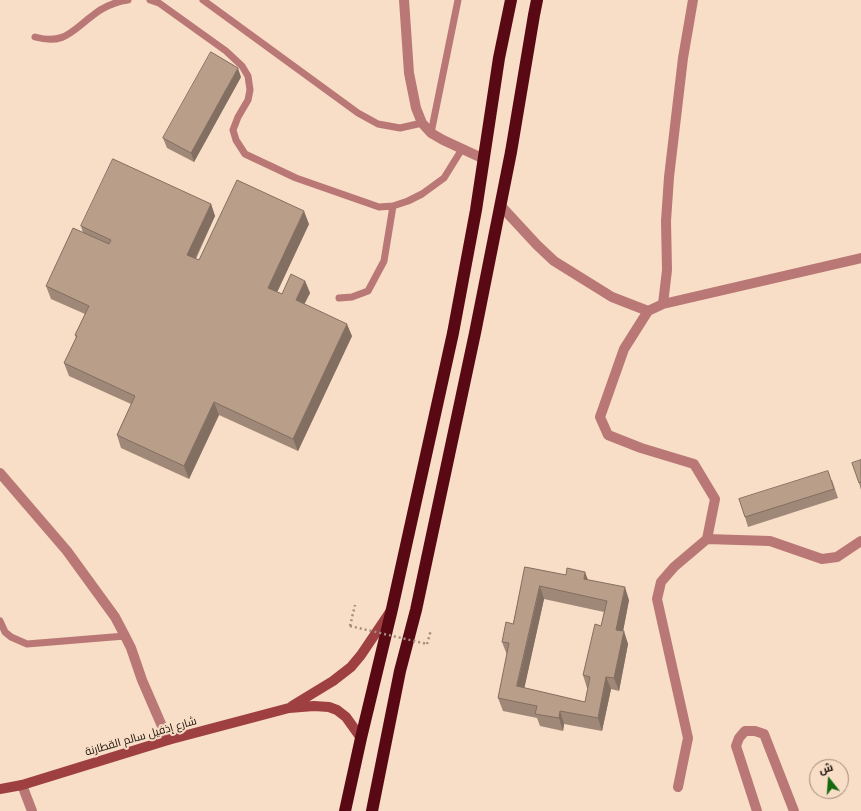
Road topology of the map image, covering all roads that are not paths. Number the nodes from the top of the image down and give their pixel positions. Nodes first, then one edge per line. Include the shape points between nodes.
1 (128, 0) edge
2 (150, 0) edge
3 (203, 0) edge
4 (404, 0) edge
5 (458, 0) edge
6 (511, 0) edge
7 (537, 0) edge
8 (693, 0) edge
9 (35, 37) dead end
10 (422, 123) junction
11 (431, 133) junction
12 (462, 149) junction
13 (484, 159) junction
14 (500, 205) junction
15 (393, 206) junction
16 (861, 258) edge
17 (339, 298) dead end
18 (663, 304) junction
19 (648, 310) junction
20 (0, 473) edge
21 (707, 539) junction
22 (861, 541) edge
23 (392, 608) junction
24 (0, 621) edge
25 (125, 636) junction
26 (289, 708) junction
27 (361, 738) junction
28 (168, 740) junction
29 (22, 785) junction
30 (678, 787) dead end
31 (0, 789) edge
32 (32, 811) edge
33 (345, 811) edge
34 (372, 811) edge
35 (757, 811) edge
36 (794, 811) edge

1 - 9 lane via 102,9 69,35 56,40
2 - 15 lane via 159,3 226,51 242,66 248,76 250,90 248,100 233,130 245,154 317,186 379,207
3 - 10 lane via 358,113 378,124 400,128
4 - 10 street via 409,73 416,108
5 - 11 lane
6 - 13 highway via 499,58
7 - 14 highway
8 - 18 street via 682,58 669,177 666,221 667,270
10 - 11 street
11 - 12 street
12 - 13 street
12 - 15 lane via 444,178 422,194
13 - 23 highway via 453,333
14 - 19 street via 554,261 612,297
14 - 34 highway
15 - 17 lane via 384,261 368,291 352,297
16 - 18 street
18 - 19 street
19 - 21 street via 624,349 600,417 608,435 694,464 715,499
20 - 25 street via 66,551 115,617
21 - 22 street via 770,540 822,559 837,557
21 - 30 street via 660,582 657,599 688,738
23 - 26 street, شارع إذفيل سالم القطارنة via 362,655 351,667
23 - 27 highway
24 - 25 lane via 5,632 27,644
25 - 28 street
26 - 27 street, شارع إذفيل سالم القطارنة via 314,706 337,710 346,717
26 - 28 street, شارع إذفيل سالم القطارنة
27 - 33 highway
28 - 29 street, شارع إذفيل سالم القطارنة
29 - 31 street, شارع إذفيل سالم القطارنة
29 - 32 street
35 - 36 street via 736,746 745,731 764,734

